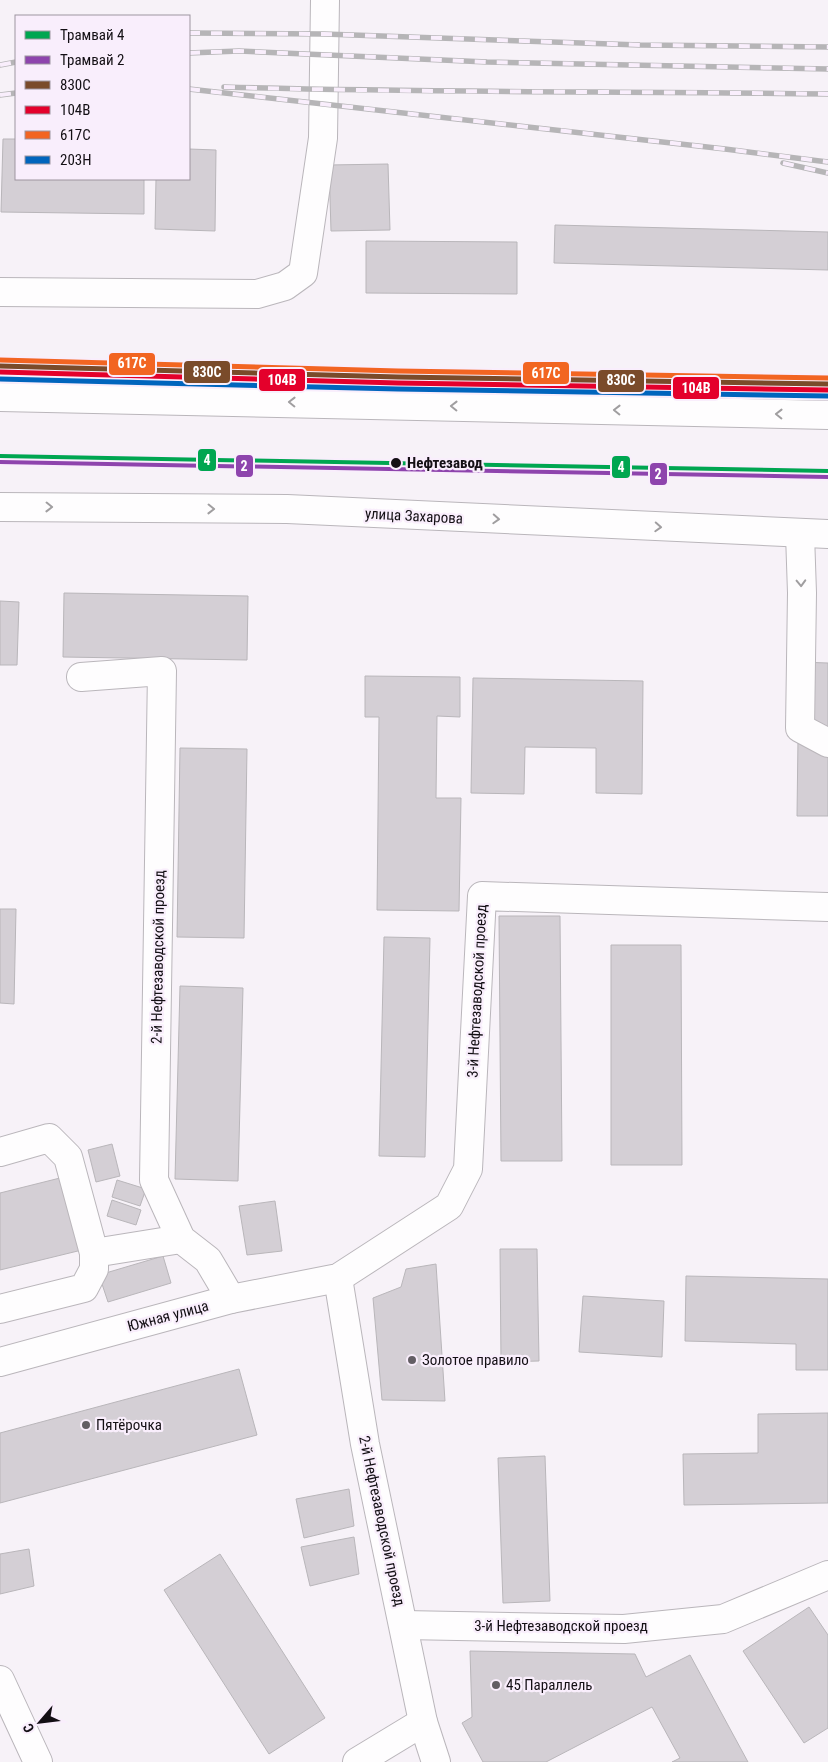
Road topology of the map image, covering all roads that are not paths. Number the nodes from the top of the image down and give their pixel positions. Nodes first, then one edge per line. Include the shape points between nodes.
1 (325, 0) edge
2 (0, 292) edge
3 (0, 397) edge
4 (828, 415) edge
5 (0, 507) edge
6 (800, 534) junction
7 (828, 534) edge
8 (81, 677) dead end
9 (828, 743) edge
10 (828, 907) edge
11 (0, 1152) edge
12 (181, 1238) junction
13 (94, 1253) junction
14 (338, 1278) junction
15 (231, 1300) junction
16 (0, 1309) edge
17 (0, 1362) edge
18 (828, 1575) edge
19 (404, 1625) junction
20 (0, 1680) edge
21 (424, 1722) junction
22 (38, 1762) edge
23 (357, 1762) edge
24 (436, 1762) edge

1 - 2 street via 323,138 303,273 285,286 258,294
4 -> 3 street
5 -> 6 street, улица Захарова via 287,510
6 - 7 street, улица Захарова
6 -> 9 street via 800,728
8 - 12 street, 2-й Нефтезаводской проезд via 162,671 154,1180
10 - 14 street, 3-й Нефтезаводской проезд via 482,896 468,1170 449,1206
11 - 13 street via 49,1138 68,1157
12 - 13 street
12 - 15 street, 2-й Нефтезаводской проезд via 208,1260
13 - 16 street via 94,1269 84,1288
14 - 15 street, Южная улица
14 - 19 street, 2-й Нефтезаводской проезд via 365,1444
15 - 17 street, Южная улица
18 - 19 street, 3-й Нефтезаводской проезд via 723,1619 624,1629
19 - 21 street, 2-й Нефтезаводской проезд
20 - 22 street
21 - 23 street
21 - 24 street, 2-й Нефтезаводской проезд

